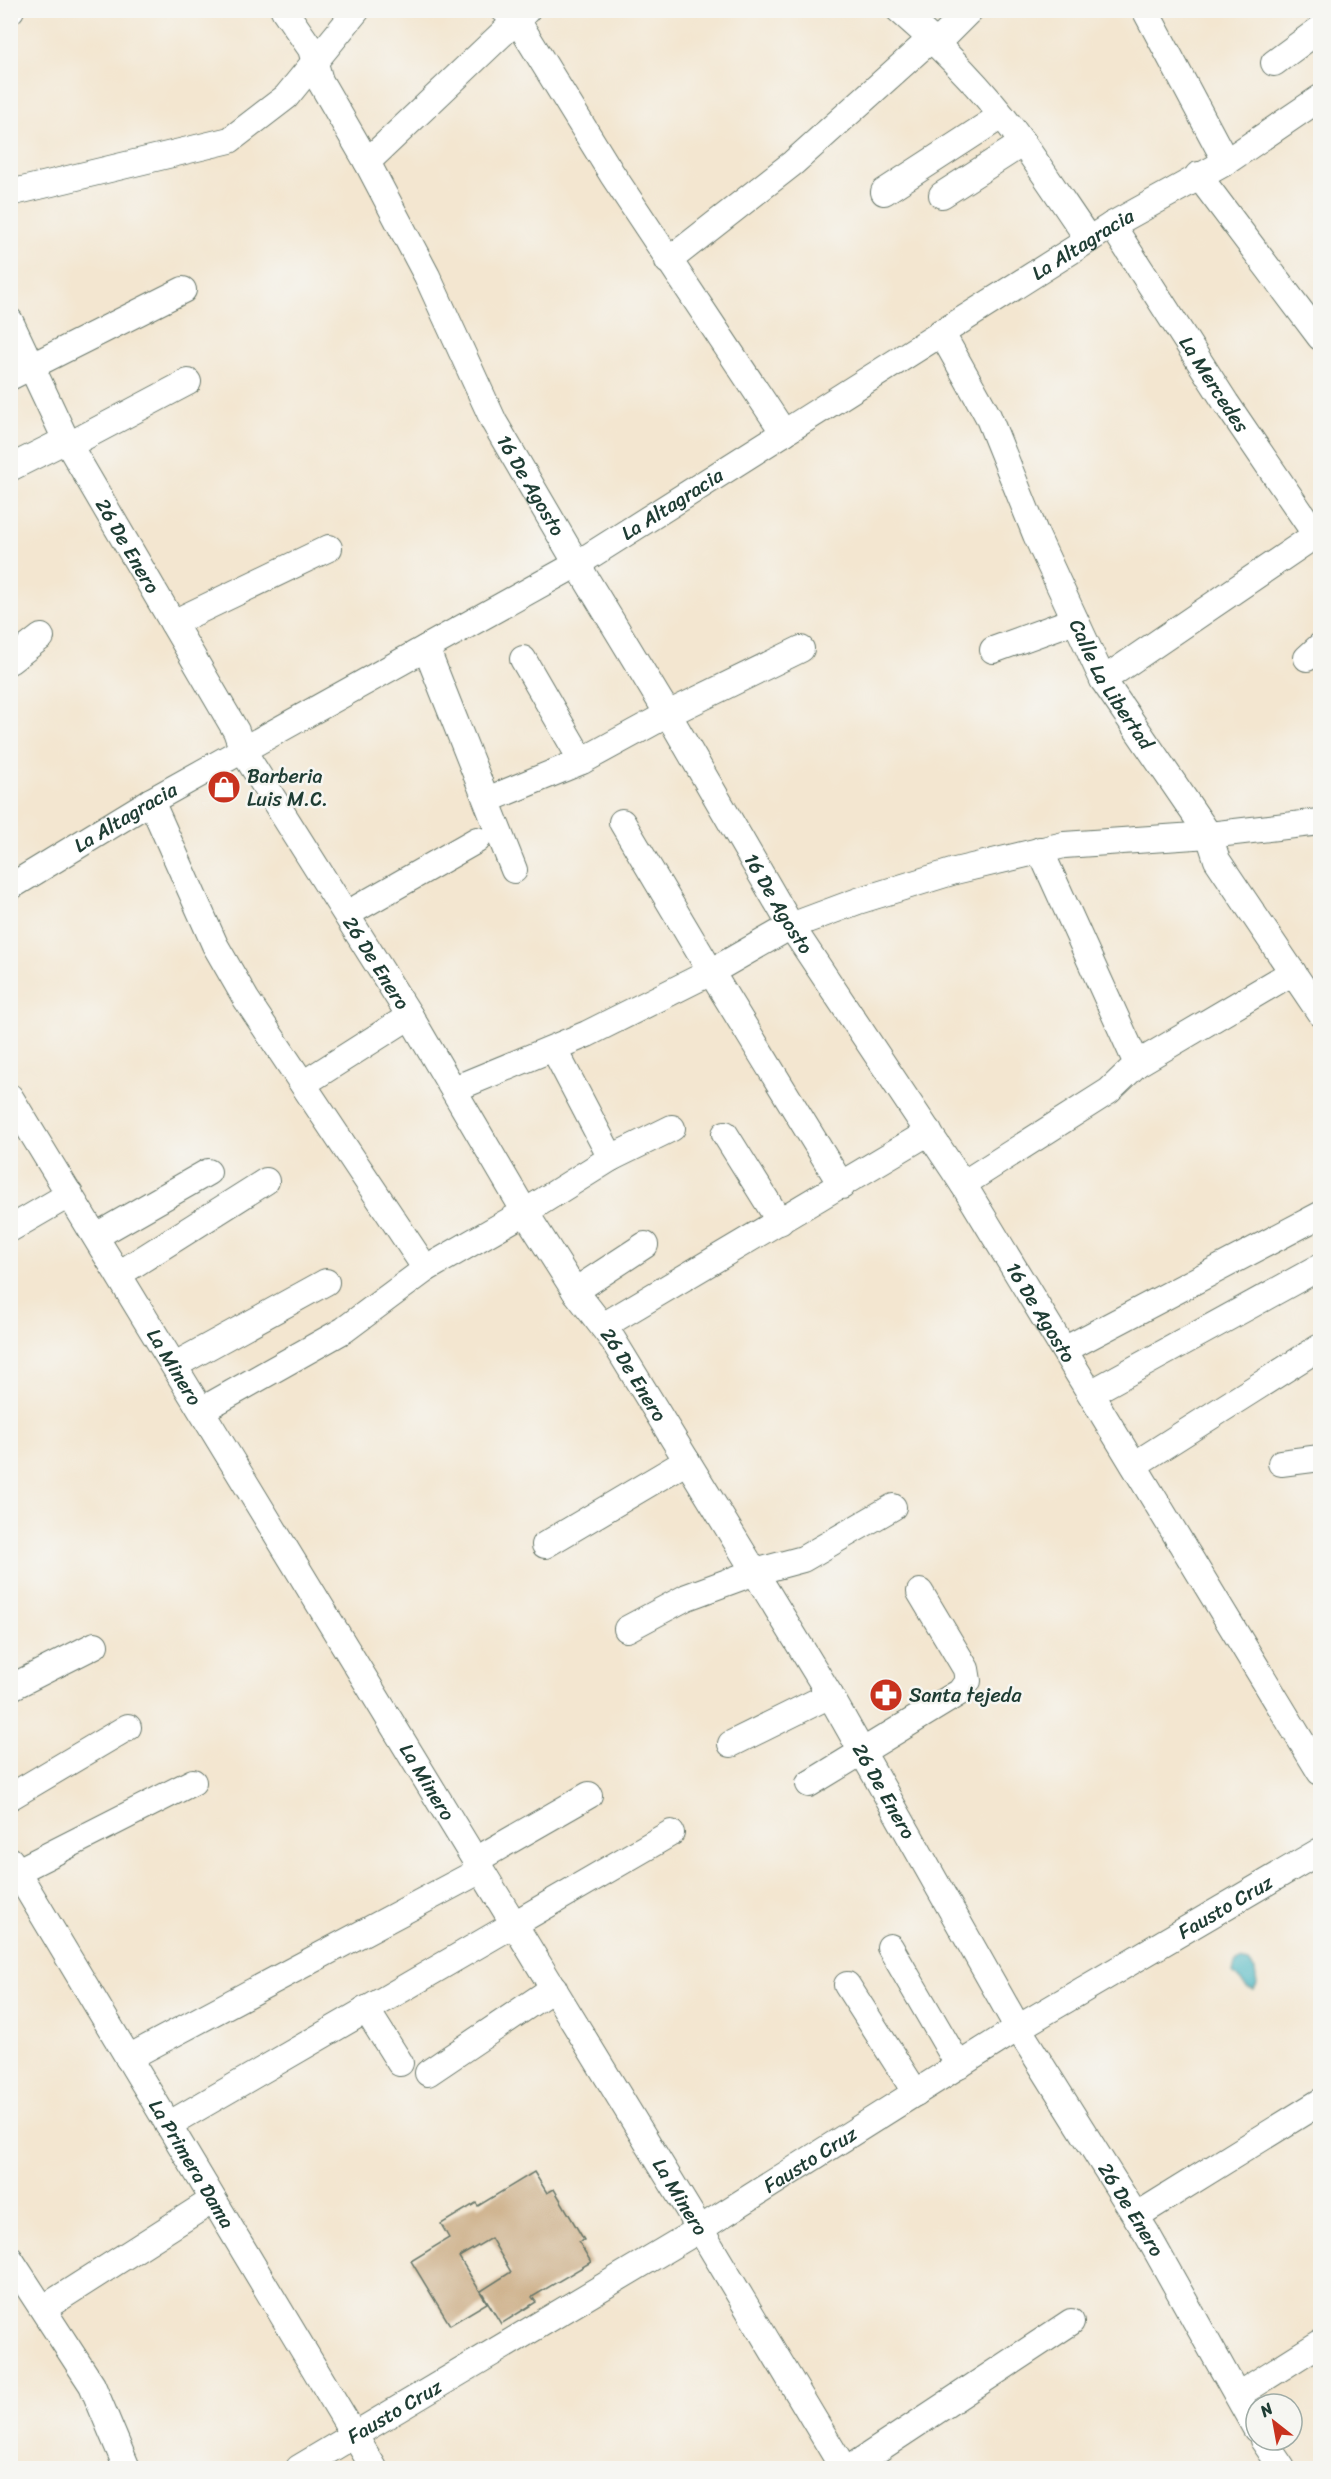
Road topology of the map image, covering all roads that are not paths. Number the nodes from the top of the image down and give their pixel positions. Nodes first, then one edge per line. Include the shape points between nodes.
1 (284, 10) edge
2 (357, 10) edge
3 (899, 10) edge
4 (970, 10) edge
5 (1145, 10) edge
6 (516, 14) edge
7 (1320, 29) edge
8 (934, 41) junction
9 (315, 63) junction
10 (1274, 63) dead end
11 (1320, 98) edge
12 (1001, 116) junction
13 (1023, 143) junction
14 (367, 162) junction
15 (1226, 162) junction
16 (1198, 175) junction
17 (884, 192) dead end
18 (10, 193) edge
19 (942, 195) dead end
20 (1112, 225) junction
21 (1089, 240) junction
22 (668, 261) junction
23 (183, 290) dead end
24 (10, 321) edge
25 (941, 332) junction
26 (1320, 336) edge
27 (21, 371) edge
28 (188, 382) dead end
29 (784, 433) junction
30 (67, 442) junction
31 (10, 468) edge
32 (1319, 536) edge
33 (329, 548) dead end
34 (577, 564) junction
35 (1075, 620) junction
36 (173, 623) junction
37 (41, 637) dead end
38 (426, 648) junction
39 (801, 649) dead end
40 (993, 650) dead end
41 (523, 659) dead end
42 (10, 662) edge
43 (1103, 680) junction
44 (668, 714) junction
45 (243, 751) junction
46 (582, 761) junction
47 (487, 800) junction
48 (152, 801) junction
49 (622, 822) dead end
50 (1320, 822) edge
51 (1209, 835) junction
52 (477, 840) dead end
53 (1040, 850) junction
54 (514, 870) dead end
55 (10, 887) edge
56 (347, 914) junction
57 (791, 926) junction
58 (711, 972) junction
59 (1293, 972) junction
60 (1320, 1013) edge
61 (410, 1016) junction
62 (554, 1049) junction
63 (1137, 1064) junction
64 (303, 1084) junction
65 (454, 1089) junction
66 (10, 1096) edge
67 (672, 1128) dead end
68 (929, 1132) junction
69 (724, 1134) dead end
70 (611, 1158) junction
71 (208, 1172) dead end
72 (266, 1181) dead end
73 (963, 1184) junction
74 (842, 1186) junction
75 (70, 1194) junction
76 (525, 1212) junction
77 (1320, 1215) edge
78 (780, 1221) junction
79 (10, 1229) edge
80 (96, 1236) junction
81 (645, 1245) dead end
82 (1320, 1267) edge
83 (426, 1269) junction
84 (119, 1274) junction
85 (326, 1282) dead end
86 (575, 1291) junction
87 (603, 1326) junction
88 (1320, 1347) edge
89 (1064, 1350) junction
90 (175, 1365) junction
91 (1091, 1394) junction
92 (202, 1410) junction
93 (1320, 1458) edge
94 (687, 1461) junction
95 (1281, 1463) dead end
96 (1134, 1466) junction
97 (893, 1507) dead end
98 (545, 1545) dead end
99 (755, 1572) junction
100 (920, 1592) dead end
101 (627, 1629) dead end
102 (95, 1645) dead end
103 (10, 1688) edge
104 (830, 1695) junction
105 (128, 1727) dead end
106 (731, 1744) dead end
107 (863, 1752) junction
108 (1320, 1772) edge
109 (193, 1782) dead end
110 (808, 1784) dead end
111 (589, 1795) dead end
112 (10, 1797) edge
113 (671, 1833) dead end
114 (1320, 1851) edge
115 (478, 1865) junction
116 (13, 1869) edge
117 (514, 1923) junction
118 (890, 1947) dead end
119 (848, 1985) dead end
120 (554, 1988) junction
121 (366, 2009) junction
122 (1018, 2028) junction
123 (128, 2058) junction
124 (400, 2063) dead end
125 (958, 2066) junction
126 (428, 2073) dead end
127 (916, 2093) junction
128 (1320, 2103) edge
129 (168, 2125) junction
130 (213, 2200) junction
131 (1136, 2216) junction
132 (700, 2229) junction
133 (10, 2259) edge
134 (44, 2308) junction
135 (1071, 2322) dead end
136 (1320, 2343) edge
137 (1238, 2395) junction
138 (1244, 2406) edge
139 (353, 2435) junction
140 (1271, 2452) edge
141 (127, 2469) edge
142 (298, 2469) edge
143 (374, 2469) edge
144 (843, 2469) edge
145 (850, 2469) edge
146 (1282, 2469) edge

1 - 9 street, 16 De Agosto via 311,49
2 - 9 street
3 - 8 street
4 - 8 street
5 - 15 street
6 - 14 street
6 - 22 street
7 - 10 street
8 - 12 street
8 - 22 street via 793,163
9 - 14 street, 16 De Agosto via 320,81
9 - 18 street via 286,97 230,140
11 - 15 street, La Altagracia
12 - 13 street
12 - 17 street
13 - 19 street
13 - 21 street
14 - 34 street, 16 De Agosto via 428,276 494,422
15 - 16 street, La Altagracia
16 - 20 street, La Altagracia
16 - 26 street
20 - 21 street, La Altagracia
20 - 32 street, La Mercedes
21 - 25 street, La Altagracia
22 - 29 street
23 - 27 street
24 - 27 street, 26 De Enero
25 - 29 street, La Altagracia
25 - 35 street, Calle La Libertad via 988,416
27 - 30 street, 26 De Enero
28 - 30 street
29 - 34 street, La Altagracia
30 - 31 street
30 - 36 street, 26 De Enero
32 - 43 street
33 - 36 street
34 - 38 street, La Altagracia
34 - 44 street, 16 De Agosto
35 - 40 street
35 - 43 street, Calle La Libertad
36 - 45 street, 26 De Enero via 236,731
37 - 42 street
38 - 45 street, La Altagracia
38 - 47 street
39 - 44 street
41 - 46 street
43 - 51 street, Calle La Libertad
44 - 46 street
44 - 57 street, 16 De Agosto
45 - 48 street, La Altagracia
45 - 56 street, 26 De Enero
46 - 47 street
47 - 54 street
48 - 55 street, La Altagracia
48 - 64 street via 215,945
49 - 58 street
50 - 51 street
51 - 53 street
51 - 59 street, Calle La Libertad via 1217,860
52 - 56 street
53 - 57 street via 955,871
53 - 63 street
56 - 61 street, 26 De Enero
57 - 58 street
57 - 68 street, 16 De Agosto
58 - 62 street
58 - 74 street
59 - 60 street, Calle La Libertad
59 - 63 street
61 - 64 street
61 - 65 street, 26 De Enero
62 - 65 street
62 - 70 street
63 - 73 street via 1109,1090
64 - 83 street
65 - 76 street, 26 De Enero
66 - 75 street, La Minero
67 - 70 street
68 - 73 street, 16 De Agosto
68 - 74 street
69 - 78 street
70 - 76 street
71 - 80 street
72 - 84 street
73 - 89 street, 16 De Agosto
74 - 78 street
75 - 79 street
75 - 80 street, La Minero
76 - 83 street
76 - 86 street, 26 De Enero
77 - 89 street
78 - 87 street
80 - 84 street, La Minero
81 - 86 street
82 - 91 street
83 - 92 street via 345,1330
84 - 90 street, La Minero
85 - 90 street
86 - 87 street, 26 De Enero
87 - 94 street, 26 De Enero
88 - 96 street
89 - 91 street, 16 De Agosto
90 - 92 street, La Minero
91 - 96 street, 16 De Agosto
92 - 115 street, La Minero
93 - 95 street
94 - 98 street
94 - 99 street, 26 De Enero
96 - 108 street, 16 De Agosto
97 - 99 street via 803,1559
99 - 101 street via 687,1598
99 - 104 street, 26 De Enero
100 - 107 street via 966,1669 968,1681 960,1692
102 - 103 street
104 - 106 street
104 - 107 street, 26 De Enero
105 - 112 street
107 - 110 street
107 - 122 street, 26 De Enero
109 - 116 street
111 - 115 street
113 - 117 street
114 - 122 street, Fausto Cruz
115 - 117 street, La Minero
115 - 123 street
116 - 123 street, La Primera Dama
117 - 120 street, La Minero
117 - 121 street
118 - 125 street
119 - 127 street
120 - 126 street
120 - 132 street, La Minero
121 - 124 street
121 - 129 street
122 - 125 street, Fausto Cruz
122 - 131 street, 26 De Enero
123 - 129 street, La Primera Dama
125 - 127 street, Fausto Cruz
127 - 132 street, Fausto Cruz
128 - 131 street
129 - 130 street, La Primera Dama
130 - 134 street
130 - 139 street, La Primera Dama
131 - 137 street, 26 De Enero
132 - 139 street, Fausto Cruz
132 - 144 street, La Minero
133 - 134 street
134 - 141 street via 92,2385
135 - 145 street
136 - 137 street
137 - 138 street, 26 De Enero
139 - 142 street, Fausto Cruz
139 - 143 street, La Primera Dama
140 - 146 street

